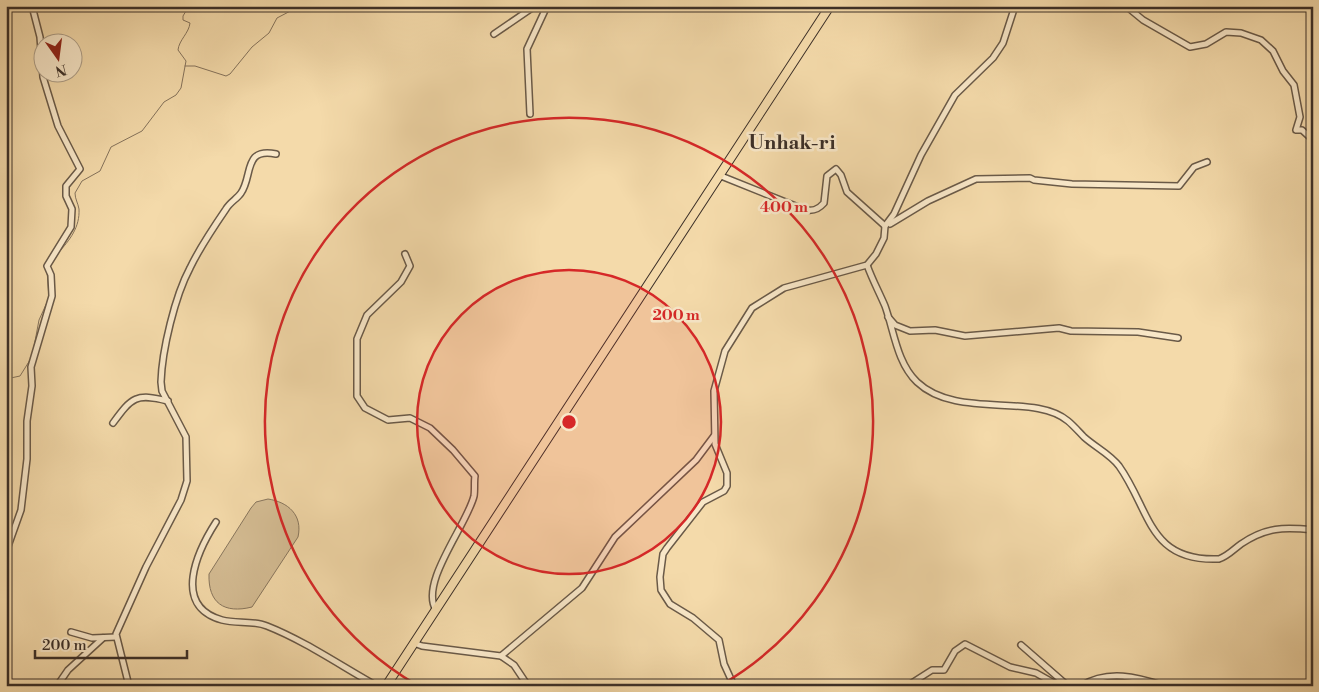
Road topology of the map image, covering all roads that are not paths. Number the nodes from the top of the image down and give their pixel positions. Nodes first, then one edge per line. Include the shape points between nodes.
1 (32, 6) edge
2 (535, 6) edge
3 (547, 6) edge
4 (830, 6) edge
5 (1015, 6) edge
6 (1126, 6) edge
7 (494, 34) dead end
8 (530, 114) dead end
9 (1313, 140) edge
10 (276, 154) dead end
11 (1207, 162) dead end
12 (721, 176) junction
13 (885, 226) junction
14 (405, 254) dead end
15 (867, 264) junction
16 (888, 317) junction
17 (1178, 338) dead end
18 (169, 401) junction
19 (113, 423) dead end
20 (714, 436) junction
21 (216, 522) dead end
22 (1313, 530) edge
23 (6, 552) edge
24 (436, 610) junction
25 (71, 632) dead end
26 (116, 637) junction
27 (103, 638) junction
28 (414, 643) junction
29 (1021, 645) dead end
30 (501, 656) junction
31 (1313, 671) edge
32 (57, 686) edge
33 (128, 686) edge
34 (377, 686) edge
35 (386, 686) edge
36 (528, 686) edge
37 (734, 686) edge
38 (907, 686) edge
39 (1059, 686) edge
40 (1068, 686) edge
41 (1081, 686) edge
42 (1165, 686) edge
43 (1309, 686) edge

1 - 23 street via 40,37 43,77 58,126 80,169 66,186 66,196 72,209 71,227 47,266 52,296 31,367 22,510
2 - 7 street
3 - 8 street via 528,49
4 - 12 main road
5 - 13 street via 1003,43 993,58 955,95
6 - 9 street via 1143,20 1190,47 1206,44 1226,32 1251,35 1261,40 1273,51 1294,85 1300,117 1296,130 1302,130
10 - 18 street via 257,154 246,174 242,192 227,207 189,268 170,327 161,376 162,391
11 - 13 street via 1191,169 1179,186 1072,184 1030,178 976,179 928,200
12 - 13 street via 803,210 817,210 824,203 827,176 836,169 847,192
12 - 24 main road
13 - 15 street via 880,246
14 - 24 street via 410,266 401,282 367,315 356,339 357,396 365,408 388,420 410,418 430,428 475,476 474,496 433,584 432,603
15 - 16 street
15 - 20 street via 784,288 752,308 728,346 717,376
16 - 17 street via 895,325 910,331 935,330 965,336 1059,328
16 - 22 street via 907,368 930,393 983,405 1026,407 1055,413 1068,421 1119,466 1158,538 1172,550 1219,559 1272,528
18 - 19 street via 137,398 128,402
18 - 26 street via 187,441 186,487
20 - 30 street via 700,456 615,537 582,588
20 - 37 street via 727,473 727,486 703,502 667,548 663,554 660,584 670,604 719,640 724,664
21 - 34 street via 193,567 191,585 198,603 208,614 222,620 266,626
24 - 28 main road
25 - 27 street
26 - 27 street
26 - 33 street
27 - 32 street via 68,670
28 - 30 street
28 - 35 main road
29 - 40 street
30 - 36 street via 514,665
31 - 43 street
38 - 39 street via 932,670 944,670 955,651 965,644 1010,667 1028,670
41 - 42 street via 1104,676 1124,676

